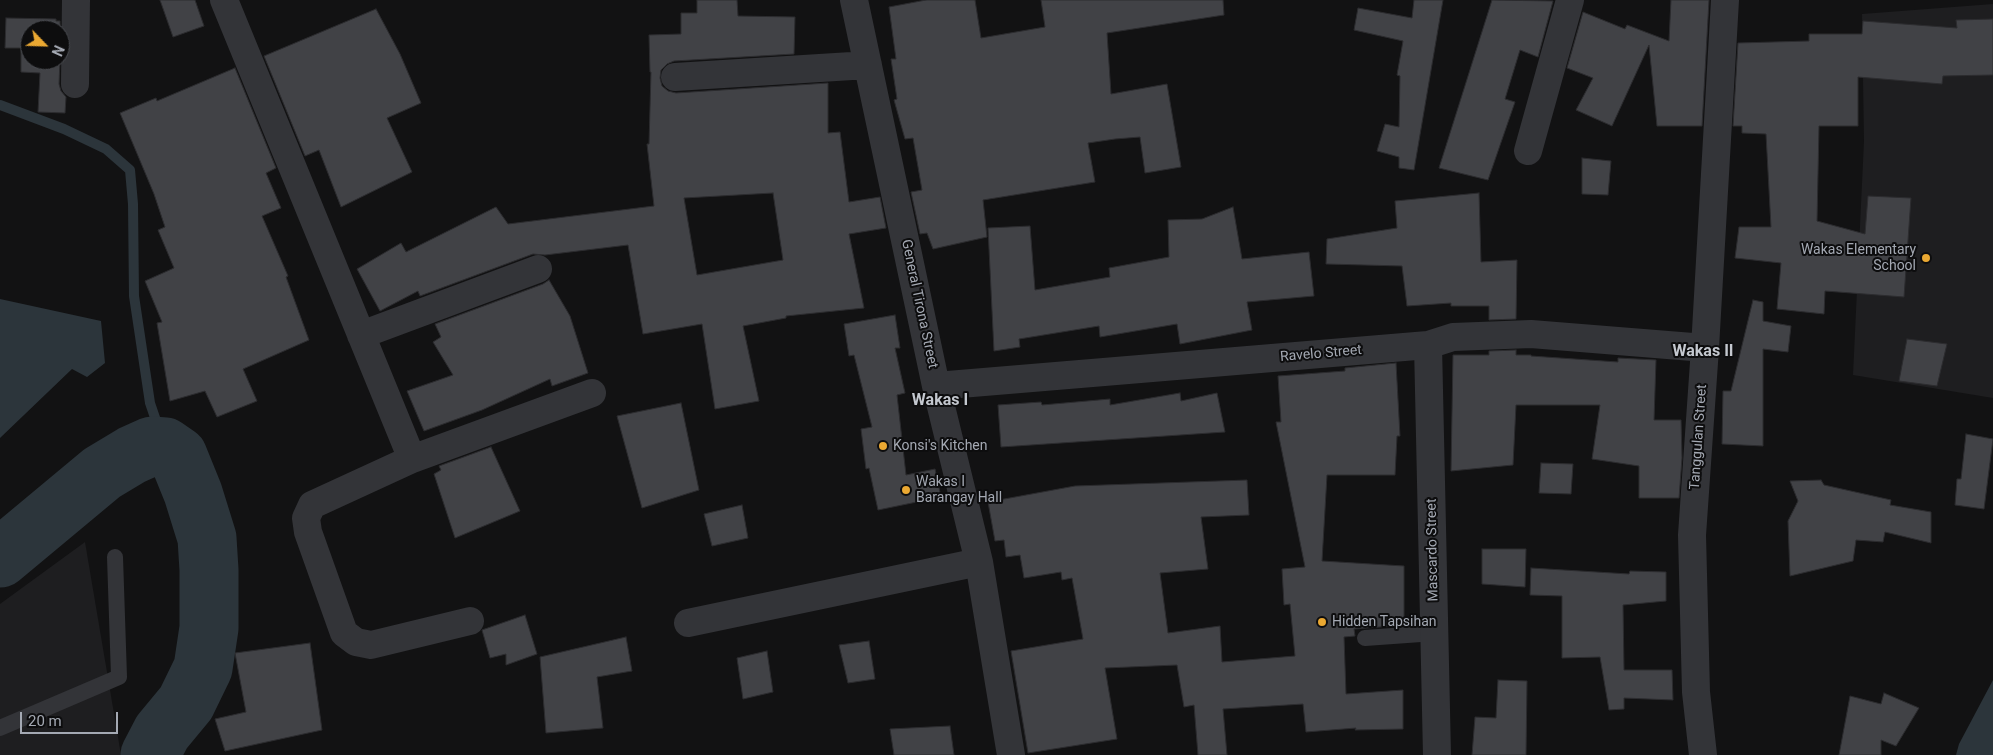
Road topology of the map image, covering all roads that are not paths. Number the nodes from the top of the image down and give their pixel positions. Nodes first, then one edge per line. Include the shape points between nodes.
1 (76, 0) edge
2 (224, 0) edge
3 (854, 0) edge
4 (1570, 0) edge
5 (1725, 0) edge
6 (868, 65) junction
7 (675, 77) dead end
8 (76, 84) dead end
9 (1528, 151) dead end
10 (538, 269) dead end
11 (361, 335) junction
12 (1428, 345) junction
13 (1705, 348) junction
14 (936, 386) junction
15 (592, 393) dead end
16 (412, 459) junction
17 (115, 556) dead end
18 (979, 562) junction
19 (470, 620) dead end
20 (688, 623) dead end
21 (1435, 633) junction
22 (1365, 638) dead end
23 (0, 728) edge
24 (1011, 755) edge
25 (1437, 755) edge
26 (1703, 755) edge

1 - 8 street
2 - 11 street
3 - 6 street, General Tirona Street
4 - 9 street
5 - 13 street, Tanggulan Street
6 - 7 street
6 - 14 street, General Tirona Street
10 - 11 street
11 - 16 street
12 - 13 street, Ravelo Street via 1453,337 1532,334
12 - 14 street, Ravelo Street
12 - 21 street, Mascardo Street
13 - 26 street, Tanggulan Street via 1692,535 1696,692
14 - 18 street, General Tirona Street
15 - 16 street
16 - 19 street via 312,505 306,518 344,633 356,642 371,645
17 - 23 lane via 119,677
18 - 20 street
18 - 24 street, General Tirona Street
21 - 22 lane
21 - 25 street, Mascardo Street

